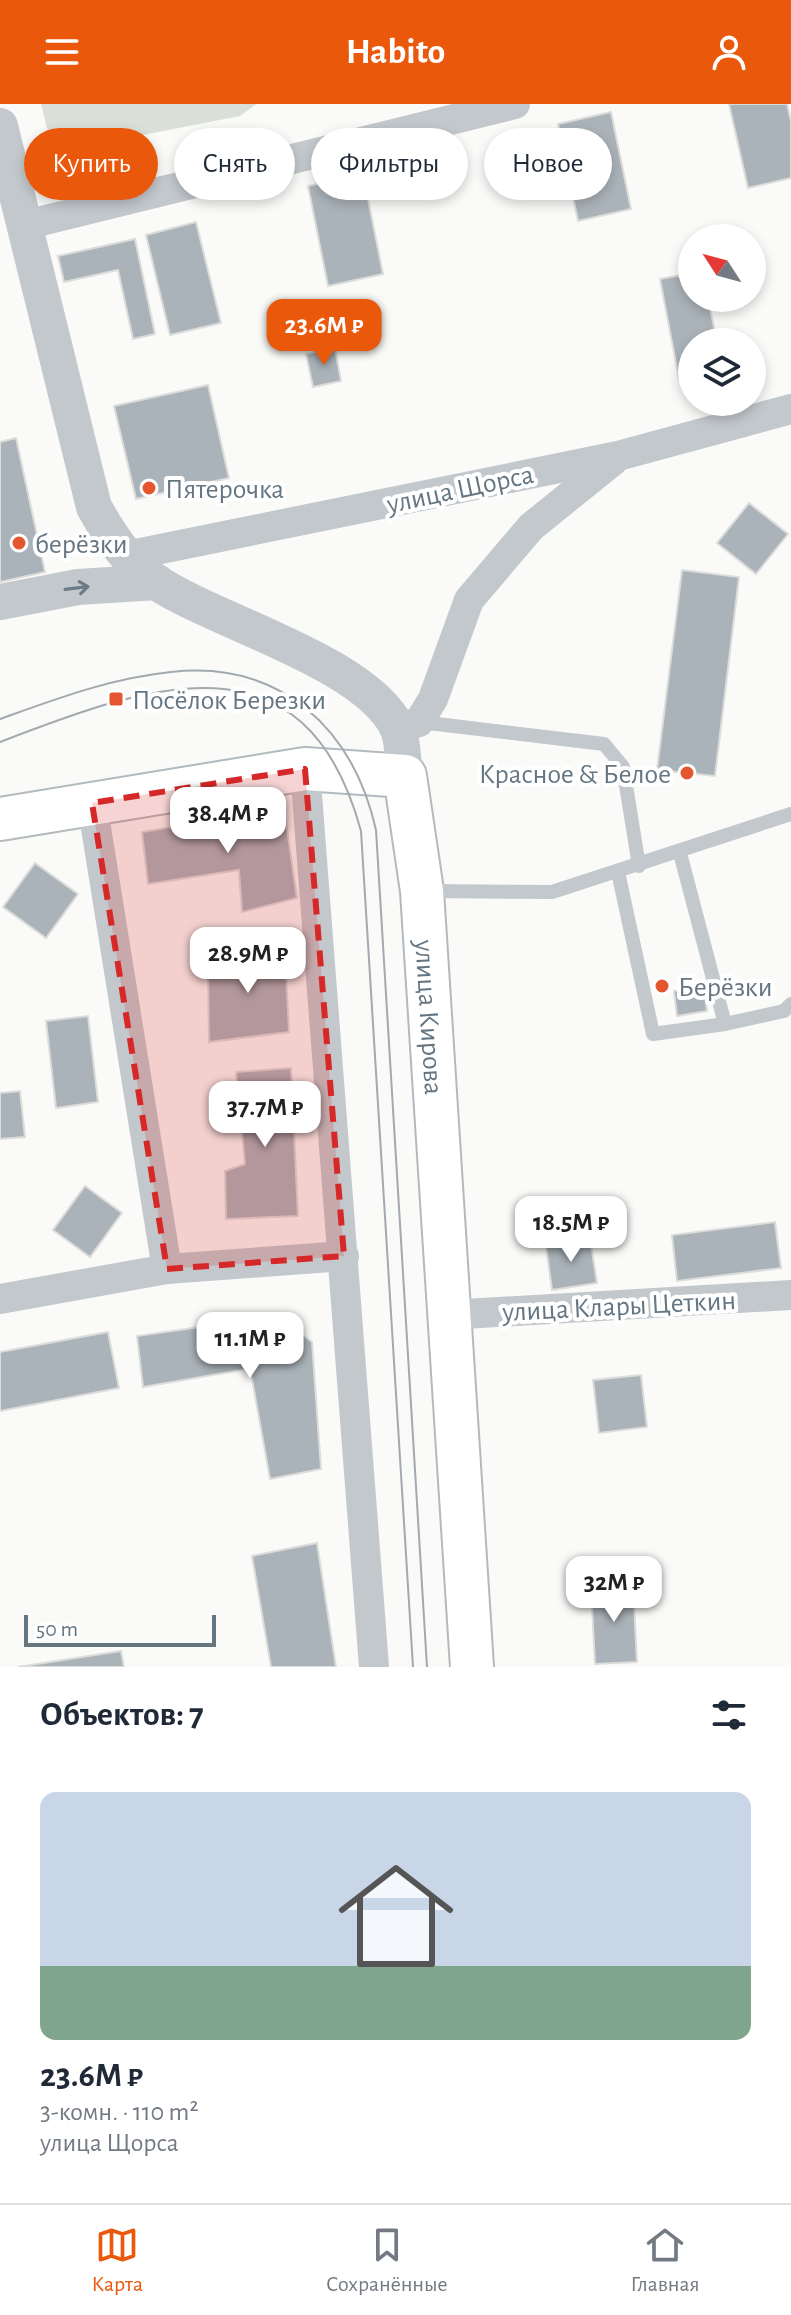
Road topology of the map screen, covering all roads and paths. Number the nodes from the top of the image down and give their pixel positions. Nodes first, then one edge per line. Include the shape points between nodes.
1 (515, 104) edge
2 (0, 126) edge
3 (25, 225) junction
4 (791, 409) edge
5 (618, 456) junction
6 (126, 556) junction
7 (157, 582) junction
8 (0, 602) edge
9 (408, 725) junction
10 (305, 769) junction
11 (405, 776) junction
12 (92, 803) junction
13 (791, 814) edge
14 (0, 819) edge
15 (680, 853) junction
16 (639, 866) junction
17 (618, 872) junction
18 (422, 891) junction
19 (791, 1004) edge
20 (725, 1024) junction
21 (344, 1256) junction
22 (167, 1269) junction
23 (791, 1295) edge
24 (0, 1299) edge
25 (447, 1315) junction
26 (374, 1667) edge
27 (472, 1667) edge

1 - 3 street
2 - 3 street
3 - 6 street via 94,507
4 - 5 street, улица Щорса
5 - 6 street, улица Щорса
5 - 9 street via 531,527 469,600 433,699
6 - 7 street
8 -> 7 street via 78,587
7 - 9 street via 328,666
9 - 11 street
9 - 16 lane via 604,744 623,767
10 - 11 main road
10 - 12 main road
10 - 21 street
11 - 18 main road, улица Кирова
12 - 14 main road
12 - 22 street
13 - 15 lane
15 - 16 lane
15 - 20 lane
16 - 17 lane
17 - 18 lane via 552,892
17 - 20 lane via 653,1034
18 - 25 main road, улица Кирова
19 - 20 lane via 784,1011
21 - 22 street
21 - 26 street
22 - 24 street
23 - 25 street, улица Клары Цеткин
25 - 27 main road, улица Кирова

